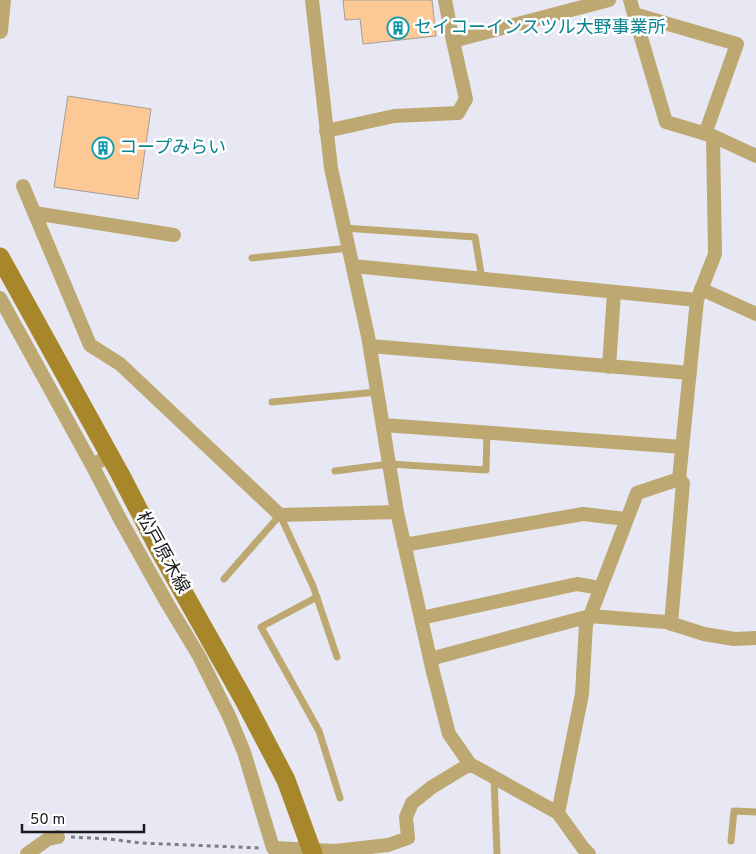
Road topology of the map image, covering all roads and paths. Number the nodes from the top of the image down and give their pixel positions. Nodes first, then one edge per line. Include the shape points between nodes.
1 (3, 0) edge
2 (312, 0) edge
3 (445, 0) edge
4 (609, 0) edge
5 (630, 0) edge
6 (634, 14) junction
7 (0, 31) edge
8 (453, 41) junction
9 (326, 131) junction
10 (709, 135) junction
11 (756, 156) edge
12 (23, 186) dead end
13 (34, 213) junction
14 (344, 228) junction
15 (174, 235) dead end
16 (349, 248) junction
17 (0, 257) edge
18 (252, 258) dead end
19 (353, 266) junction
20 (482, 279) junction
21 (614, 292) junction
22 (699, 295) junction
23 (0, 298) edge
24 (756, 314) edge
25 (370, 346) junction
26 (610, 367) junction
27 (690, 373) junction
28 (377, 392) junction
29 (272, 402) dead end
30 (383, 426) junction
31 (487, 433) junction
32 (682, 447) junction
33 (110, 456) junction
34 (389, 464) junction
35 (92, 465) junction
36 (335, 471) dead end
37 (679, 479) junction
38 (397, 512) junction
39 (280, 515) junction
40 (626, 519) junction
41 (404, 545) junction
42 (224, 579) dead end
43 (600, 588) junction
44 (317, 597) junction
45 (590, 616) junction
46 (421, 618) junction
47 (671, 624) junction
48 (756, 638) edge
49 (337, 657) dead end
50 (430, 659) junction
51 (470, 764) junction
52 (494, 777) junction
53 (340, 798) dead end
54 (756, 812) edge
55 (558, 813) junction
56 (58, 837) joint
57 (731, 841) dead end
58 (273, 848) junction
59 (388, 850) edge
60 (584, 852) edge
61 (27, 854) edge
62 (313, 854) edge
63 (497, 854) edge

1 - 7 street
2 - 9 street
3 - 8 street
4 - 8 street
5 - 6 street
6 - 10 street via 666,122
6 - 10 street via 737,44
8 - 9 street via 466,100 458,114 394,116
9 - 14 street
10 - 11 street
10 - 22 street via 715,254
12 - 13 street
13 - 15 street
13 - 39 street via 90,345 120,364
14 - 16 street
14 - 20 lane via 475,237
16 - 18 lane
16 - 19 street
17 - 33 main road, 松戸原木線
19 - 20 street
19 - 25 street
20 - 21 street
21 - 22 street
21 - 26 street
22 - 24 street
22 - 27 street
23 - 35 street
25 - 26 street
25 - 28 street
26 - 27 street
27 - 32 street
28 - 29 lane
28 - 30 street
30 - 31 street
30 - 34 street
31 - 32 street
31 - 34 lane via 486,470
32 - 37 street
33 - 35 street
33 - 62 main road, 松戸原木線 via 286,780
34 - 36 lane
34 - 38 street
35 - 58 street via 229,716 244,752
37 - 40 street via 637,493
37 - 47 street via 683,483
38 - 39 street
38 - 41 street
39 - 42 lane
39 - 44 lane
40 - 41 street via 583,514
40 - 43 street
41 - 46 street
43 - 45 street
43 - 46 street via 577,584
44 - 49 lane
44 - 53 lane via 261,628 319,730
45 - 47 street
45 - 50 street
45 - 55 street via 586,624 582,694
46 - 50 street
47 - 48 street via 704,634
50 - 51 street via 449,734
51 - 52 street
51 - 59 street via 412,803 406,817 408,838
52 - 55 street
52 - 63 lane
54 - 57 lane via 734,811
55 - 60 street
56 - 58 path
56 - 61 street via 48,839
58 - 59 street

